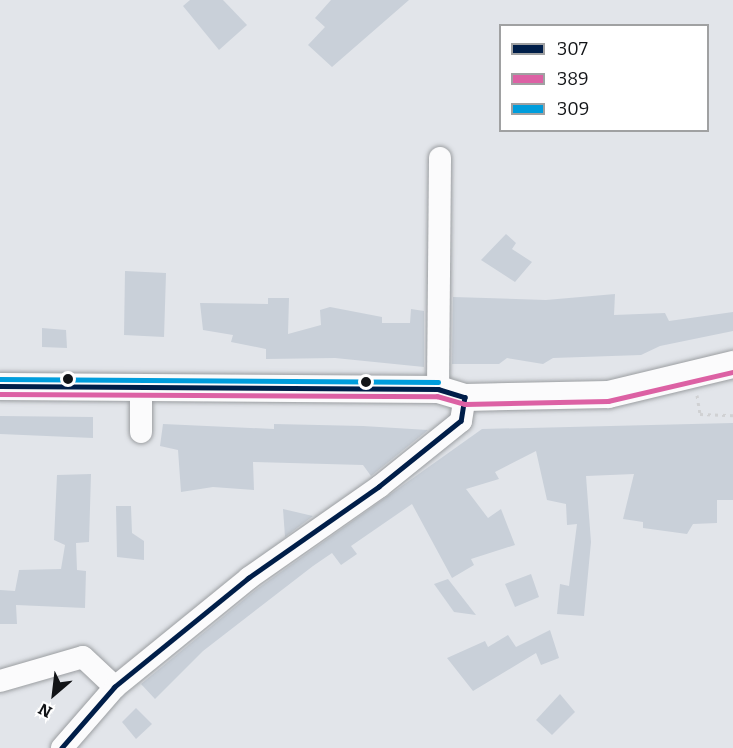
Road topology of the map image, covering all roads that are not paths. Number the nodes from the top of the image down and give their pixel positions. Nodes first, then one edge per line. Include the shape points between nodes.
1 (440, 158) dead end
2 (733, 364) edge
3 (0, 386) edge
4 (141, 388) junction
5 (438, 390) junction
6 (465, 397) junction
7 (141, 432) dead end
8 (0, 681) edge
9 (115, 687) junction
10 (62, 748) edge

1 - 5 street
2 - 6 main road via 608,394
3 - 4 main road
4 - 5 main road
4 - 7 street
5 - 6 main road
6 - 9 street via 460,421 379,487 249,578
8 - 9 street via 83,657
9 - 10 street

